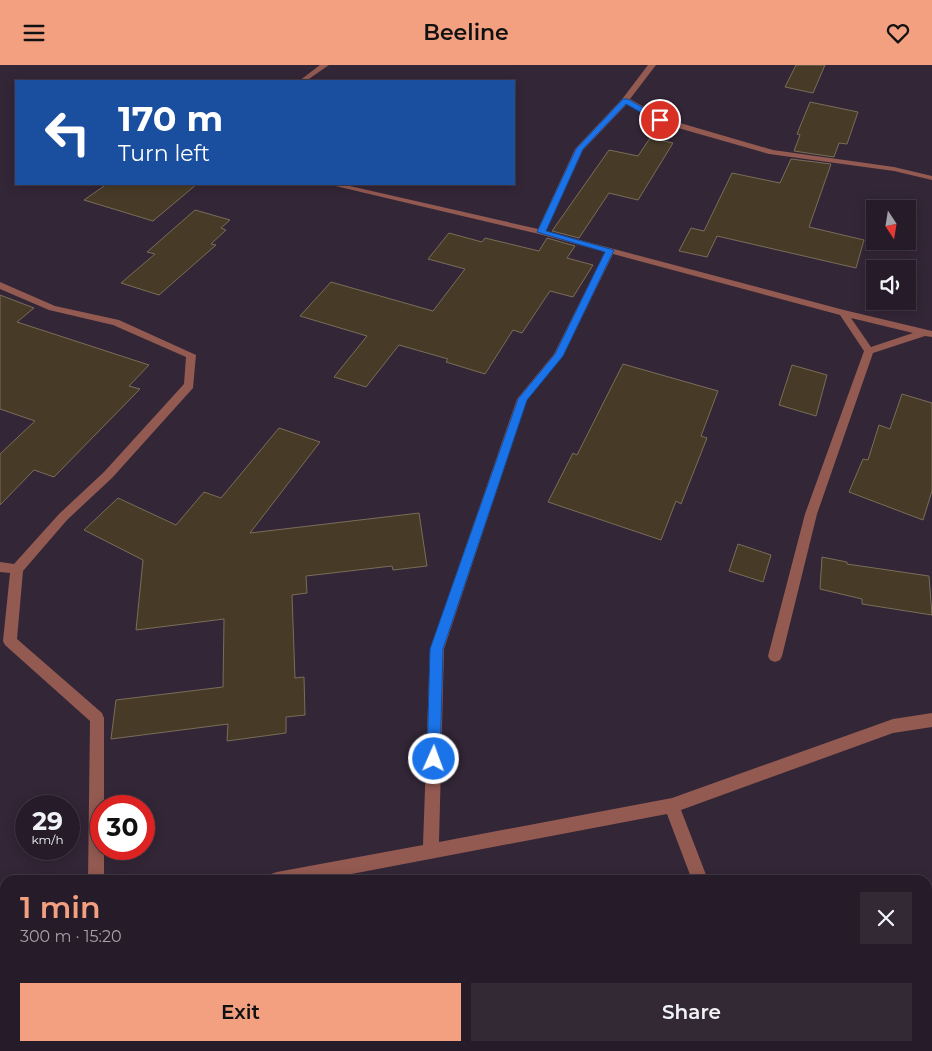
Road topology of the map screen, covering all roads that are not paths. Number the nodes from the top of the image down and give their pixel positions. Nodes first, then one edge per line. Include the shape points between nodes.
1 (325, 65) edge
2 (652, 65) edge
3 (303, 80) edge
4 (626, 100) junction
5 (932, 178) edge
6 (335, 185) edge
7 (541, 232) junction
8 (610, 250) junction
9 (0, 285) edge
10 (843, 313) junction
11 (927, 334) edge
12 (869, 351) junction
13 (0, 567) edge
14 (17, 569) junction
15 (775, 656) dead end
16 (932, 719) edge
17 (672, 806) junction
18 (431, 851) junction
19 (96, 875) edge
20 (304, 875) edge
21 (698, 875) edge

1 - 3 street
2 - 4 street
4 - 5 street via 660,120 772,152 894,169
4 - 7 street via 580,149
6 - 7 street
7 - 8 street
8 - 10 street
8 - 18 street via 558,356 522,399 437,649
9 - 14 street via 52,308 116,322 191,355 189,385
10 - 11 street
10 - 12 street
11 - 12 street
12 - 15 street via 811,514
13 - 14 street
14 - 19 street via 10,641 97,718
16 - 17 street via 893,726
17 - 18 street
17 - 21 street
18 - 20 street

